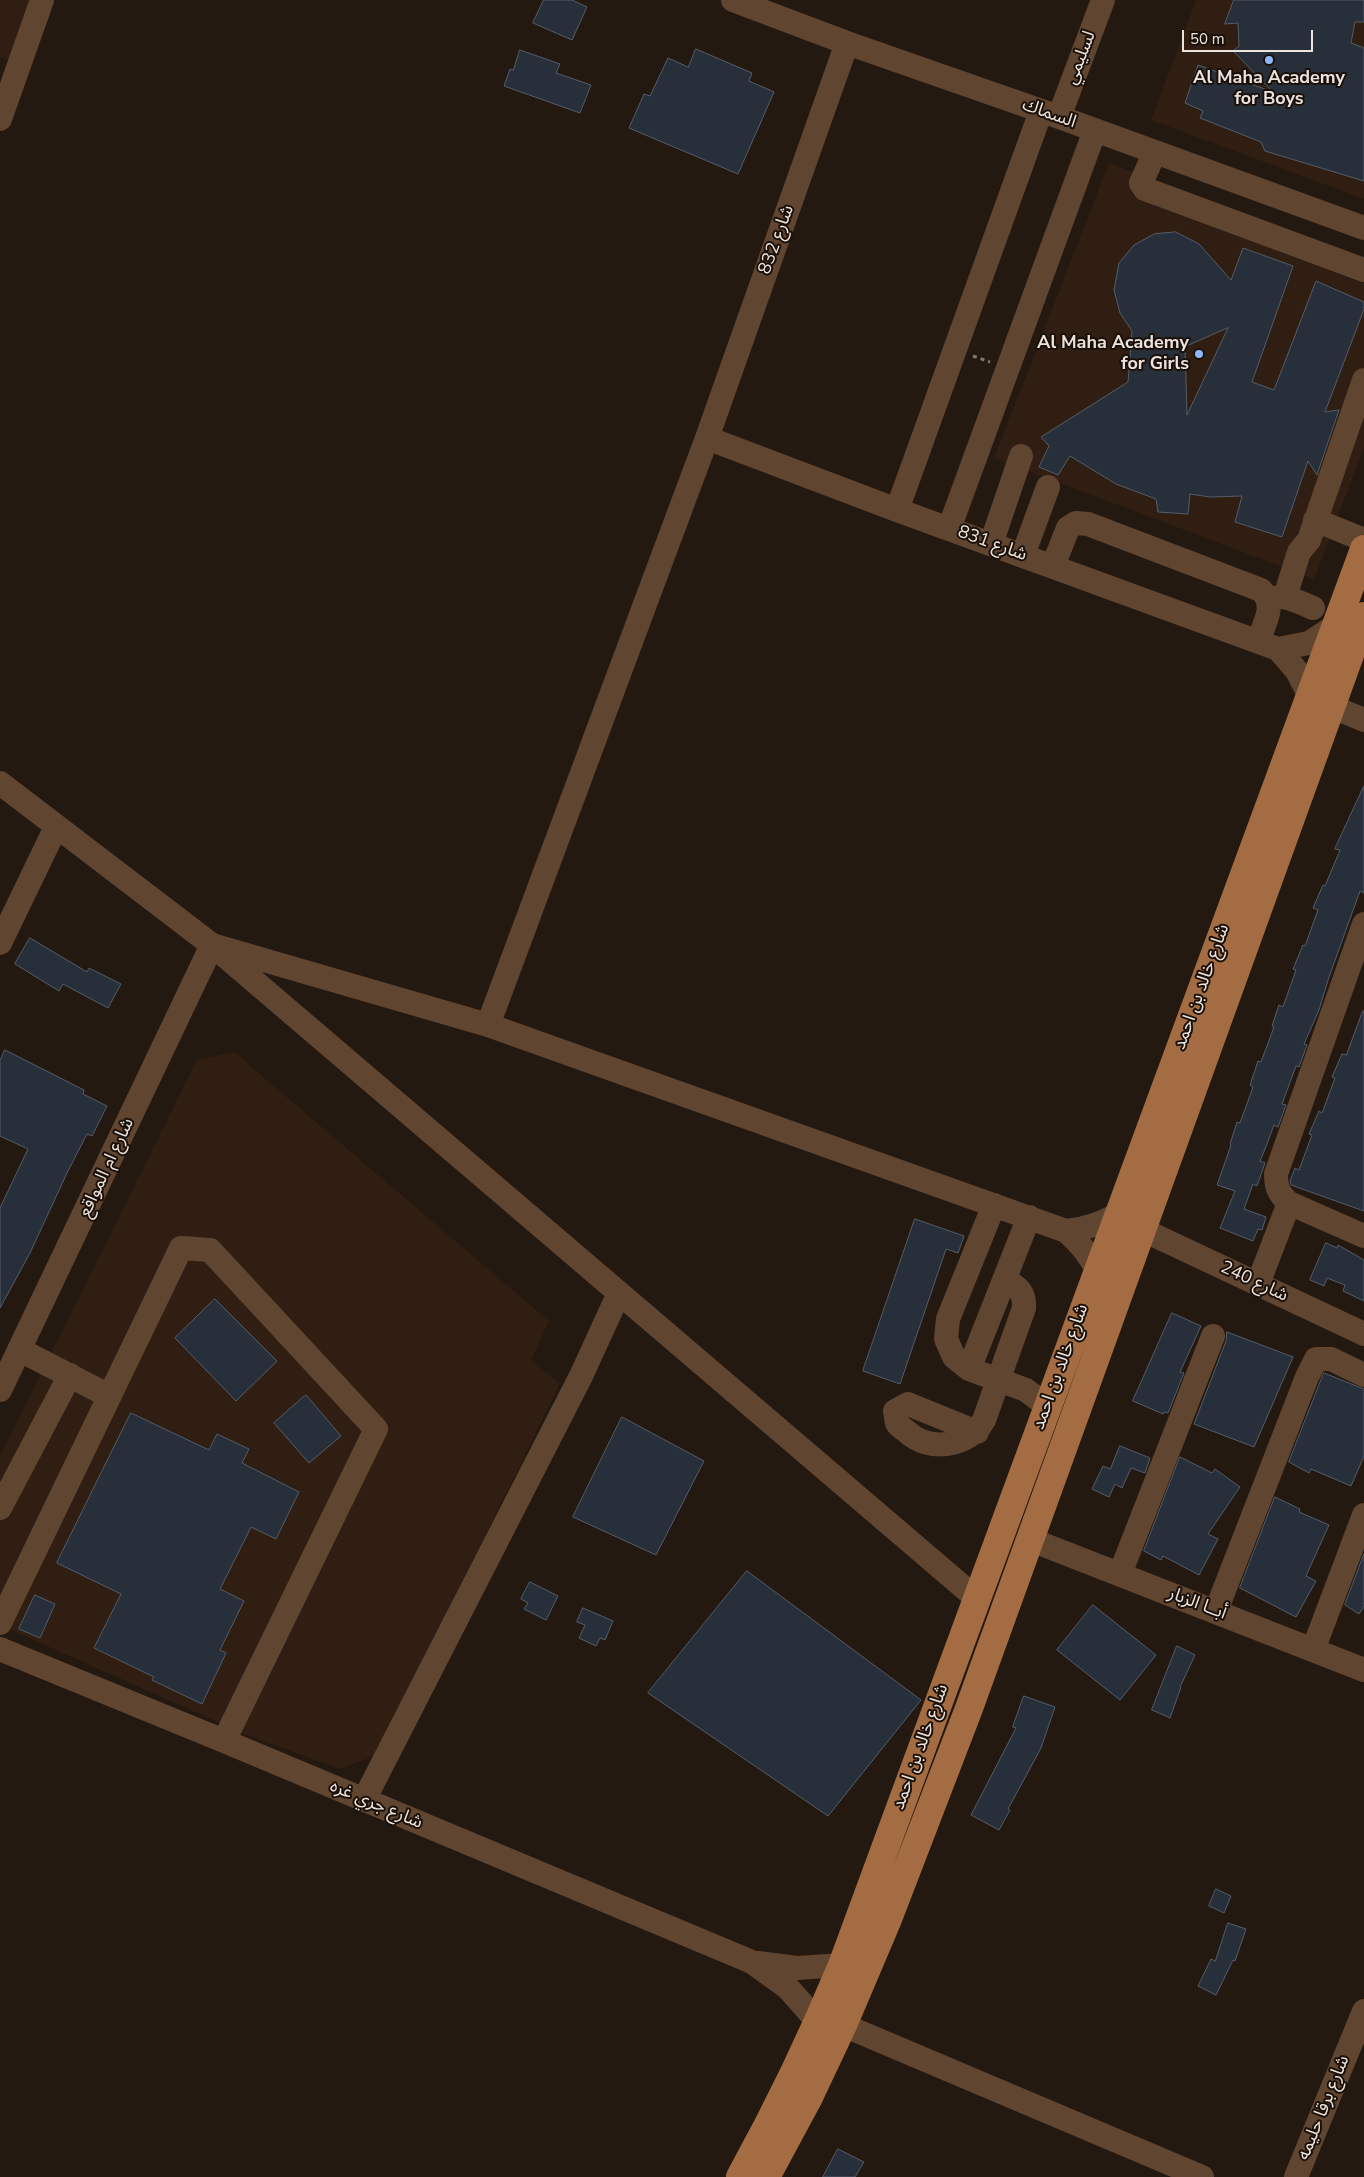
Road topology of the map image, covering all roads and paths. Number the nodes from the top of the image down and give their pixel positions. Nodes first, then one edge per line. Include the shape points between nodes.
1 (42, 0) edge
2 (733, 0) edge
3 (1103, 0) edge
4 (847, 43) junction
5 (1050, 114) junction
6 (0, 119) edge
7 (1095, 130) junction
8 (1155, 152) junction
9 (1364, 228) edge
10 (1364, 270) edge
11 (955, 350) junction
12 (1007, 368) junction
13 (1364, 380) edge
14 (706, 438) junction
15 (1021, 456) dead end
16 (1048, 487) dead end
17 (897, 510) junction
18 (949, 528) junction
19 (1312, 530) junction
20 (1364, 540) edge
21 (991, 544) junction
22 (1364, 549) edge
23 (1023, 555) junction
24 (1053, 566) junction
25 (1291, 602) junction
26 (1364, 616) edge
27 (1335, 626) junction
28 (1268, 645) junction
29 (1320, 701) junction
30 (1364, 720) edge
31 (0, 783) edge
32 (56, 827) junction
33 (1364, 924) edge
34 (0, 943) edge
35 (212, 945) junction
36 (488, 1025) junction
37 (1289, 1203) junction
38 (994, 1205) junction
39 (1118, 1214) junction
40 (1029, 1217) junction
41 (1143, 1230) junction
42 (1066, 1231) junction
43 (1364, 1236) edge
44 (1097, 1270) junction
45 (1004, 1280) junction
46 (1258, 1284) junction
47 (619, 1293) junction
48 (1364, 1334) edge
49 (1213, 1336) dead end
50 (20, 1350) junction
51 (969, 1369) junction
52 (1364, 1374) edge
53 (70, 1375) junction
54 (998, 1379) junction
55 (0, 1390) edge
56 (109, 1396) junction
57 (1047, 1406) junction
58 (977, 1432) dead end
59 (0, 1508) edge
60 (1364, 1515) edge
61 (1029, 1539) junction
62 (1120, 1574) junction
63 (7, 1591) edge
64 (976, 1598) junction
65 (1216, 1612) junction
66 (0, 1623) edge
67 (0, 1649) edge
68 (1313, 1650) junction
69 (1364, 1670) edge
70 (224, 1740) junction
71 (364, 1800) junction
72 (752, 1962) junction
73 (842, 1966) junction
74 (1364, 2011) edge
75 (831, 2024) junction
76 (740, 2177) edge
77 (766, 2177) edge
78 (1202, 2177) edge
79 (1296, 2177) edge

1 - 6 street
2 - 4 street, السماك
3 - 5 street, لسليمي
4 - 5 street, السماك
4 - 14 street, شارع 832
5 - 7 street, السماك
5 - 11 street, لسليمي
7 - 8 street, السماك
7 - 12 street
8 - 9 street, السماك
8 - 10 street via 1141,183 1145,189
11 - 12 path
11 - 17 street, لسليمي
12 - 18 street
13 - 19 street
14 - 17 street, شارع 831
14 - 36 street, شارع 832
15 - 21 street
16 - 23 street
17 - 18 street, شارع 831
18 - 21 street, شارع 831
19 - 20 street
19 - 25 street via 1299,552
21 - 23 street, شارع 831
22 - 27 main road, شارع خالد بن احمد
23 - 24 street, شارع 831
24 - 25 street via 1068,528 1082,522
24 - 28 street, شارع 831
25 - 28 street via 1269,611
26 - 29 main road, شارع خالد بن احمد
27 - 28 street via 1309,643
27 - 29 main road, شارع خالد بن احمد
28 - 29 street, شارع 831 via 1297,671
29 - 30 street
29 - 39 main road, شارع خالد بن احمد
29 - 41 main road, شارع خالد بن احمد
31 - 32 street
32 - 34 street
32 - 35 street
33 - 37 street via 1276,1174 1276,1187
35 - 36 street
35 - 47 street
35 - 50 street, شارع ام المواقع
36 - 38 street
37 - 43 street
37 - 46 street
38 - 40 street
38 - 51 street via 948,1320 946,1339 954,1357
39 - 42 street via 1085,1229
39 - 44 main road, شارع خالد بن احمد
40 - 42 street
40 - 45 street
41 - 46 street, شارع 240
41 - 61 main road, شارع خالد بن احمد
42 - 44 street via 1090,1255
44 - 57 main road, شارع خالد بن احمد
45 - 51 street
45 - 54 street via 1022,1291 1024,1308
46 - 48 street, شارع 240
47 - 64 street
47 - 71 street
49 - 62 street
50 - 53 street
50 - 55 street, شارع ام المواقع
51 - 54 street
52 - 65 street via 1331,1359 1316,1359
53 - 56 street
53 - 59 street
54 - 57 street via 1026,1390
54 - 58 street
56 - 63 street
56 - 70 street via 181,1248 210,1250 376,1429
57 - 64 main road, شارع خالد بن احمد
60 - 68 street
61 - 62 street, أبــا الزبار
61 - 75 main road, شارع خالد بن احمد via 888,1919
62 - 65 street, أبــا الزبار
63 - 66 street
64 - 73 main road, شارع خالد بن احمد
65 - 68 street, أبــا الزبار
67 - 70 street, شارع جري غره
68 - 69 street, أبــا الزبار
70 - 71 street, شارع جري غره
71 - 72 street, شارع جري غره
72 - 73 street, شارع جري غره via 796,1968
72 - 75 street, شارع جري غره
73 - 75 main road, شارع خالد بن احمد
74 - 79 street, شارع برقا حليمه
75 - 76 main road, شارع خالد بن احمد
75 - 77 main road, شارع خالد بن احمد via 810,2097
75 - 78 street

